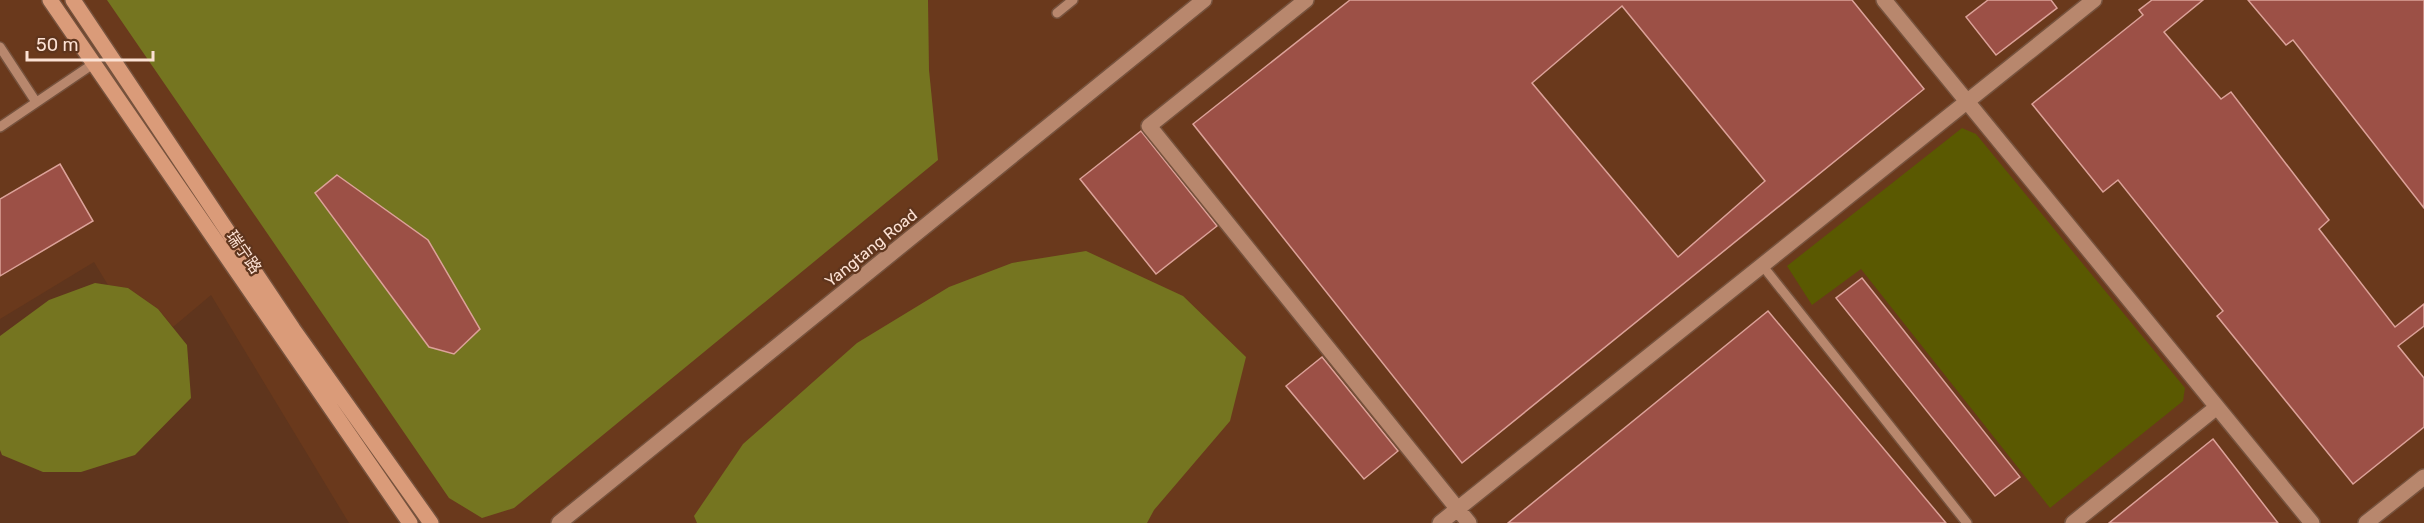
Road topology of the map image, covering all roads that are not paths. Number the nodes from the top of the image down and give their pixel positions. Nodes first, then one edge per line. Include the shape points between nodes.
1 (50, 0) edge
2 (73, 0) edge
3 (1073, 0) edge
4 (1204, 0) edge
5 (1306, 0) edge
6 (1884, 0) edge
7 (2094, 0) edge
8 (1057, 13) dead end
9 (0, 47) edge
10 (93, 64) junction
11 (1967, 101) junction
12 (36, 102) junction
13 (0, 127) edge
14 (1762, 265) junction
15 (2217, 407) junction
16 (2424, 477) edge
17 (1458, 509) junction
18 (410, 523) edge
19 (431, 523) edge
20 (560, 523) edge
21 (1440, 523) edge
22 (1469, 523) edge
23 (1967, 523) edge
24 (2073, 523) edge
25 (2312, 523) edge
26 (2366, 523) edge

1 - 10 main road, 瑞宁路
2 - 19 main road, 瑞宁路 via 293,329
3 - 8 lane
4 - 20 street, Yangtang Road
5 - 17 street via 1149,126
6 - 11 street
7 - 11 street
9 - 12 lane
10 - 12 lane
10 - 18 main road, 瑞宁路
11 - 14 street
11 - 15 street
12 - 13 lane
14 - 17 street
14 - 23 lane
15 - 24 street
15 - 25 street
16 - 26 street
17 - 21 street
17 - 22 street

